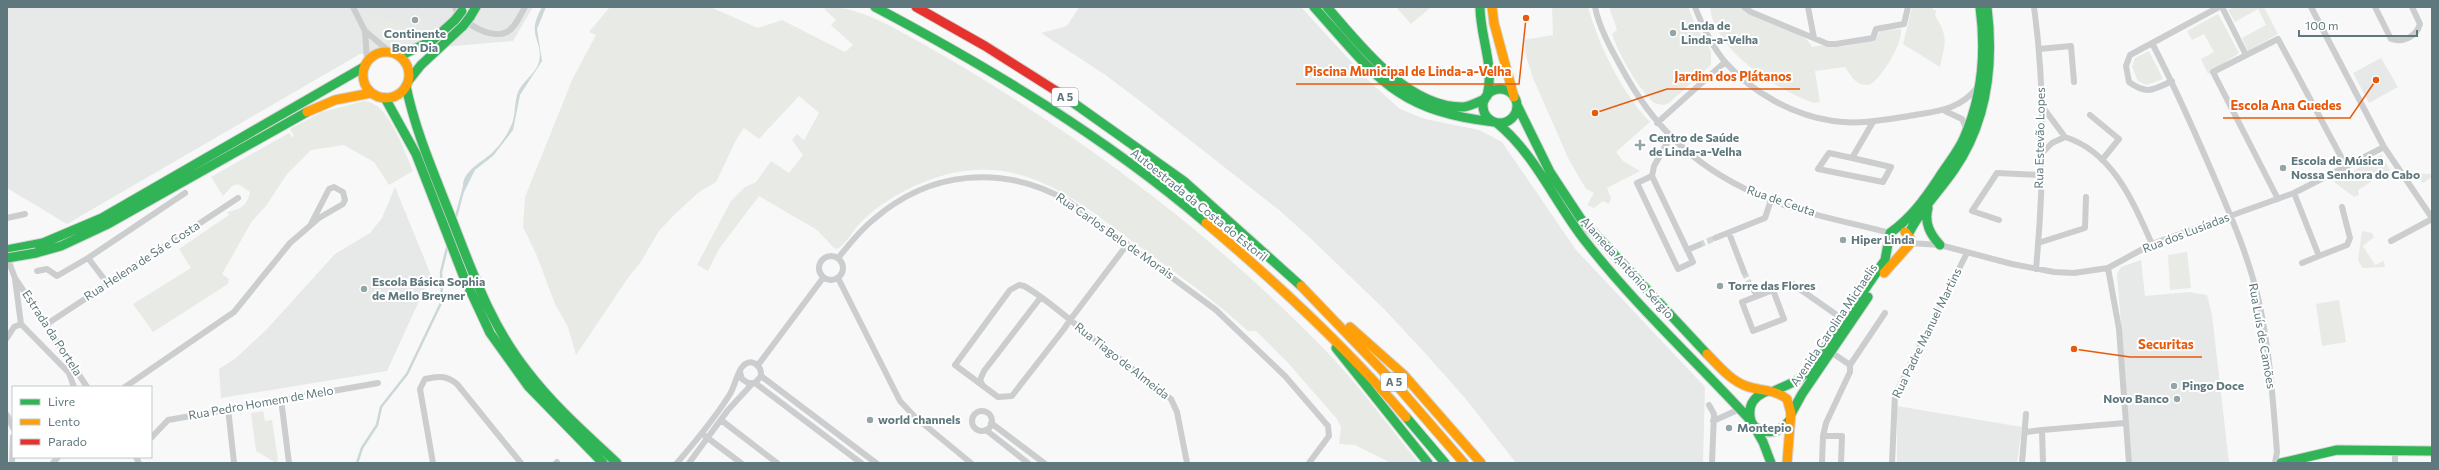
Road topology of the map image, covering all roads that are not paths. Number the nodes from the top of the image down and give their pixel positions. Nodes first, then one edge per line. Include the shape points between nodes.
1 (354, 7) edge
2 (476, 7) edge
3 (525, 7) edge
4 (874, 7) edge
5 (916, 7) edge
6 (1314, 7) edge
7 (1327, 7) edge
8 (1480, 7) edge
9 (1492, 7) edge
10 (1595, 7) edge
11 (1696, 7) edge
12 (1744, 7) edge
13 (1808, 7) edge
14 (1908, 7) edge
15 (1980, 7) edge
16 (1987, 7) edge
17 (2034, 7) edge
18 (2220, 7) edge
19 (2311, 7) edge
20 (2375, 7) edge
21 (2412, 7) edge
22 (460, 8) edge
23 (365, 31) junction
24 (1814, 38) junction
25 (2152, 43) junction
26 (2039, 49) junction
27 (390, 52) junction
28 (2246, 55) junction
29 (400, 56) junction
30 (1725, 62) junction
31 (366, 64) junction
32 (2074, 82) dead end
33 (2172, 82) junction
34 (407, 84) junction
35 (1980, 85) junction
36 (371, 93) junction
37 (385, 98) junction
38 (1486, 98) junction
39 (1516, 101) junction
40 (2042, 106) junction
41 (1945, 110) junction
42 (2090, 115) dead end
43 (1496, 122) junction
44 (1874, 122) junction
45 (1657, 123) junction
46 (1967, 130) junction
47 (2065, 137) junction
48 (1670, 138) junction
49 (2384, 147) junction
50 (2042, 153) junction
51 (1852, 158) junction
52 (2102, 160) junction
53 (2347, 168) junction
54 (1652, 176) junction
55 (2040, 176) junction
56 (185, 193) dead end
57 (2294, 193) junction
58 (2086, 197) dead end
59 (238, 198) dead end
60 (2278, 199) junction
61 (1771, 200) junction
62 (1929, 206) junction
63 (2342, 206) dead end
64 (24, 214) dead end
65 (2230, 215) junction
66 (7, 218) edge
67 (2432, 219) edge
68 (1999, 220) dead end
69 (311, 224) junction
70 (1893, 232) junction
71 (1729, 233) junction
72 (1715, 238) tunnel mouth
73 (1909, 239) junction
74 (2391, 241) dead end
75 (2038, 243) junction
76 (1128, 244) junction
77 (2152, 244) junction
78 (1699, 245) tunnel mouth
79 (1940, 245) junction
80 (1888, 247) junction
81 (35, 249) junction
82 (7, 250) edge
83 (1687, 250) junction
84 (1901, 252) junction
85 (1967, 253) junction
86 (2319, 256) junction
87 (7, 258) edge
88 (88, 258) junction
89 (838, 258) junction
90 (2302, 263) dead end
91 (2108, 268) junction
92 (2036, 269) junction
93 (37, 272) dead end
94 (1744, 272) tunnel mouth
95 (15, 278) junction
96 (823, 278) junction
97 (838, 278) junction
98 (108, 284) junction
99 (1751, 287) tunnel mouth
100 (1773, 290) junction
101 (1758, 296) junction
102 (1040, 297) junction
103 (1320, 304) junction
104 (1886, 313) dead end
105 (1070, 320) junction
106 (1844, 320) junction
107 (21, 324) junction
108 (47, 324) junction
109 (1321, 325) junction
110 (7, 338) edge
111 (1831, 352) junction
112 (758, 365) junction
113 (1850, 365) junction
114 (740, 372) junction
115 (761, 376) junction
116 (378, 383) dead end
117 (753, 383) junction
118 (982, 384) junction
119 (74, 386) edge
120 (86, 386) edge
121 (126, 386) edge
122 (1770, 391) junction
123 (281, 399) junction
124 (1709, 405) dead end
125 (228, 408) junction
126 (1740, 409) junction
127 (2026, 414) dead end
128 (7, 415) edge
129 (1790, 418) junction
130 (721, 420) junction
131 (1713, 421) junction
132 (991, 423) junction
133 (2126, 423) junction
134 (1753, 424) junction
135 (12, 426) edge
136 (986, 430) junction
137 (2042, 430) junction
138 (2026, 432) junction
139 (701, 433) junction
140 (1823, 436) junction
141 (152, 437) edge
142 (707, 438) junction
143 (2395, 450) junction
144 (2432, 451) edge
145 (234, 463) edge
146 (289, 463) edge
147 (433, 463) edge
148 (521, 463) edge
149 (603, 463) edge
150 (617, 463) edge
151 (677, 463) edge
152 (689, 463) edge
153 (740, 463) edge
154 (777, 463) edge
155 (861, 463) edge
156 (876, 463) edge
157 (971, 463) edge
158 (1028, 463) edge
159 (1044, 463) edge
160 (1187, 463) edge
161 (1309, 463) edge
162 (1428, 463) edge
163 (1445, 463) edge
164 (1464, 463) edge
165 (1481, 463) edge
166 (1712, 463) edge
167 (1771, 463) edge
168 (1787, 463) edge
169 (1822, 463) edge
170 (1841, 463) edge
171 (1892, 463) edge
172 (2022, 463) edge
173 (2043, 463) edge
174 (2129, 463) edge
175 (2275, 463) edge
176 (2281, 463) edge
177 (2395, 463) edge

1 - 23 street
2 - 34 main road, bridge via 450,41 418,68
3 - 22 street via 512,28 497,34 468,22 459,14
4 - 109 main road, Autoestrada da Costa do Estoril / A 5 via 919,29 1031,95 1148,176 1227,241
5 - 103 main road, Autoestrada da Costa do Estoril / A 5 via 1042,81 1183,181 1282,266
6 - 43 main road via 1379,77 1404,98 1443,113
7 - 38 main road via 1392,77 1413,93 1431,101 1458,107 1471,107
8 - 38 main road via 1482,31 1492,71 1492,81
9 - 39 main road, Alameda António Sérgio via 1494,23
10 - 45 street, Rua de Ceuta via 1606,37 1636,96
11 - 30 street
12 - 24 street
13 - 24 street
14 - 24 street via 1904,24 1876,29 1873,38 1836,44
15 - 35 main road via 1984,53
16 - 62 main road, Avenida Carolina Michaelis via 1991,42 1990,63 1979,118 1966,150
17 - 26 street, Rua Estevão Lopes
18 - 25 street
18 - 28 street
19 - 49 street
20 - 21 street via 2391,39 2398,41 2410,37 2418,30 2420,24
22 - 29 main road, bridge via 455,20 433,40
23 - 27 street
23 - 31 street
25 - 33 street, Rua Luís de Camões
25 - 33 street via 2130,55 2126,66 2129,82 2139,89 2149,91
26 - 32 street via 2071,46
26 - 40 street, Rua Estevão Lopes
27 - 29 main road
27 - 31 main road via 374,55
28 - 53 street via 2278,39
28 - 60 street via 2214,72
29 - 34 main road via 409,69
30 - 44 street via 1760,93 1785,106 1834,121
30 - 45 street
31 - 36 main road via 363,78
31 - 81 main road via 346,79 300,102 102,218
33 - 65 street, Rua Luís de Camões
34 - 37 main road via 399,94
34 - 150 main road via 411,113 428,160 476,283 497,327 517,359 549,396
35 - 41 street via 1962,103
35 - 46 main road
36 - 37 main road
36 - 81 main road via 335,100 306,112 106,225 67,243
37 - 149 main road via 404,129 490,333 540,401
38 - 39 main road via 1501,90
38 - 43 main road via 1484,112
39 - 43 main road via 1512,119
39 - 122 main road, Alameda António Sérgio via 1559,185 1592,233 1726,375 1745,385
40 - 47 street
40 - 50 street, Rua Estevão Lopes
41 - 44 street
41 - 46 street via 1962,119
42 - 52 street via 2119,138
43 - 126 main road, Alameda António Sérgio via 1522,147 1557,203 1587,244
44 - 51 street
45 - 48 street, Rua de Ceuta
46 - 70 main road via 1958,151 1935,186 1906,222
47 - 50 street via 2052,143
47 - 52 street via 2078,141
48 - 54 street via 1654,166
48 - 61 street, Rua de Ceuta via 1708,169 1738,187
49 - 53 street, Rua dos Lusíadas
49 - 67 street
50 - 55 street, Rua Estevão Lopes
51 - 51 street via 1860,160 1891,167 1883,182 1818,169 1829,153
52 - 77 street via 2122,183
53 - 57 street, Rua dos Lusíadas
54 - 83 street
54 - 83 street via 1637,183 1678,269 1693,262
55 - 68 street via 1997,173 1972,211
55 - 75 street, Rua Estevão Lopes
56 - 88 street
57 - 60 street, Rua dos Lusíadas
57 - 86 street
58 - 75 street via 2085,228
59 - 98 street, Rua Helena de Sá e Costa
60 - 65 street, Rua dos Lusíadas
61 - 70 street, Rua de Ceuta
61 - 71 street via 1765,218
62 - 73 main road, Avenida Carolina Michaelis via 1913,224
62 - 79 main road via 1926,217 1928,230
63 - 86 street via 2350,238 2347,245
64 - 66 street
65 - 77 street, Rua dos Lusíadas
65 - 175 street, Rua Luís de Camões via 2259,302 2272,387 2277,452
67 - 74 street
69 - 69 street via 329,189 334,187 343,192 345,200 342,204
69 - 121 street via 281,253 234,312
70 - 73 main road via 1903,230
70 - 80 main road, Avenida Carolina Michaelis via 1887,240
71 - 72 street
71 - 94 street
73 - 79 street, Rua dos Lusíadas
73 - 84 main road, Avenida Carolina Michaelis via 1907,248
75 - 92 street, Rua Estevão Lopes
76 - 89 street, Rua Carlos Belo de Morais via 1068,201 1042,187 1017,179 994,176 969,177 927,187 893,205 865,227
76 - 105 street
76 - 161 street, Rua Carlos Belo de Morais via 1232,324 1285,376 1328,426 1328,436
77 - 91 street, Rua dos Lusíadas
78 - 83 street
79 - 85 street, Rua dos Lusíadas
80 - 84 main road via 1894,252
80 - 106 main road, Avenida Carolina Michaelis via 1885,260
81 - 82 main road
81 - 87 main road, bridge
84 - 111 main road, Avenida Carolina Michaelis via 1890,264
85 - 92 street, Rua dos Lusíadas
85 - 171 street, Rua Padre Manuel Martins via 1895,395
86 - 90 street
87 - 95 street, Estrada da Portela
88 - 93 street via 57,276 47,268
88 - 98 street
89 - 96 street via 827,256 821,261 818,268
89 - 97 street via 843,268
91 - 92 street, Rua dos Lusíadas via 2074,273
91 - 133 street via 2118,329
95 - 107 street
95 - 108 street, Estrada da Portela
96 - 97 street
96 - 112 street
97 - 157 street via 900,401 915,417
98 - 108 street, Rua Helena de Sá e Costa
99 - 101 street
100 - 101 street
100 - 101 street via 1784,320 1753,331 1742,302
100 - 106 street via 1791,283
102 - 105 street, Rua Tiago de Almeida
102 - 118 street via 984,371 980,380
102 - 118 street, Rua Tiago de Almeida via 1024,286 1014,286 954,365
103 - 164 main road, Autoestrada da Costa do Estoril / A 5 via 1417,407
103 - 165 main road via 1382,351 1429,400
104 - 113 street
105 - 118 street via 1012,396 998,397
105 - 160 street, Rua Tiago de Almeida via 1167,394 1177,412
106 - 122 main road, Avenida Carolina Michaelis via 1809,371 1796,381
107 - 110 street via 14,327
107 - 119 street via 69,373
108 - 120 street, Estrada da Portela
109 - 162 main road via 1347,364
109 - 163 main road, Autoestrada da Costa do Estoril / A 5 via 1366,371
111 - 113 street
111 - 129 main road, Avenida Carolina Michaelis
112 - 114 street via 748,363
112 - 115 street
113 - 140 street via 1849,377 1828,415
114 - 117 street via 744,382
114 - 139 street via 730,394
115 - 117 street
115 - 156 street
116 - 123 street, Rua Pedro Homem de Melo
117 - 130 street
117 - 155 street
122 - 129 main road, Alameda António Sérgio via 1780,393 1789,402
122 - 134 main road, Alameda António Sérgio via 1760,394 1751,403 1749,409
123 - 125 street, Rua Pedro Homem de Melo
123 - 146 street
124 - 131 street via 1714,414
125 - 141 street, Rua Pedro Homem de Melo via 168,420
125 - 145 street
126 - 131 street
126 - 134 main road, Alameda António Sérgio
127 - 138 street
128 - 135 street
129 - 134 main road, Alameda António Sérgio via 1786,427 1774,433 1767,433
129 - 168 main road, Alameda António Sérgio
130 - 142 street
130 - 154 street
131 - 166 street
132 - 136 street
132 - 136 street via 986,412 979,412 974,416 974,428
132 - 159 street
133 - 137 street
133 - 174 street
134 - 167 main road, Alameda António Sérgio
136 - 158 street
137 - 138 street
137 - 173 street
138 - 172 street
139 - 142 street
139 - 151 street
140 - 169 street
140 - 170 street via 1842,436
142 - 152 street
142 - 153 street
143 - 144 main road
143 - 176 main road via 2325,451
143 - 177 street
147 - 148 street via 420,389 425,379 440,376 450,378 457,384

